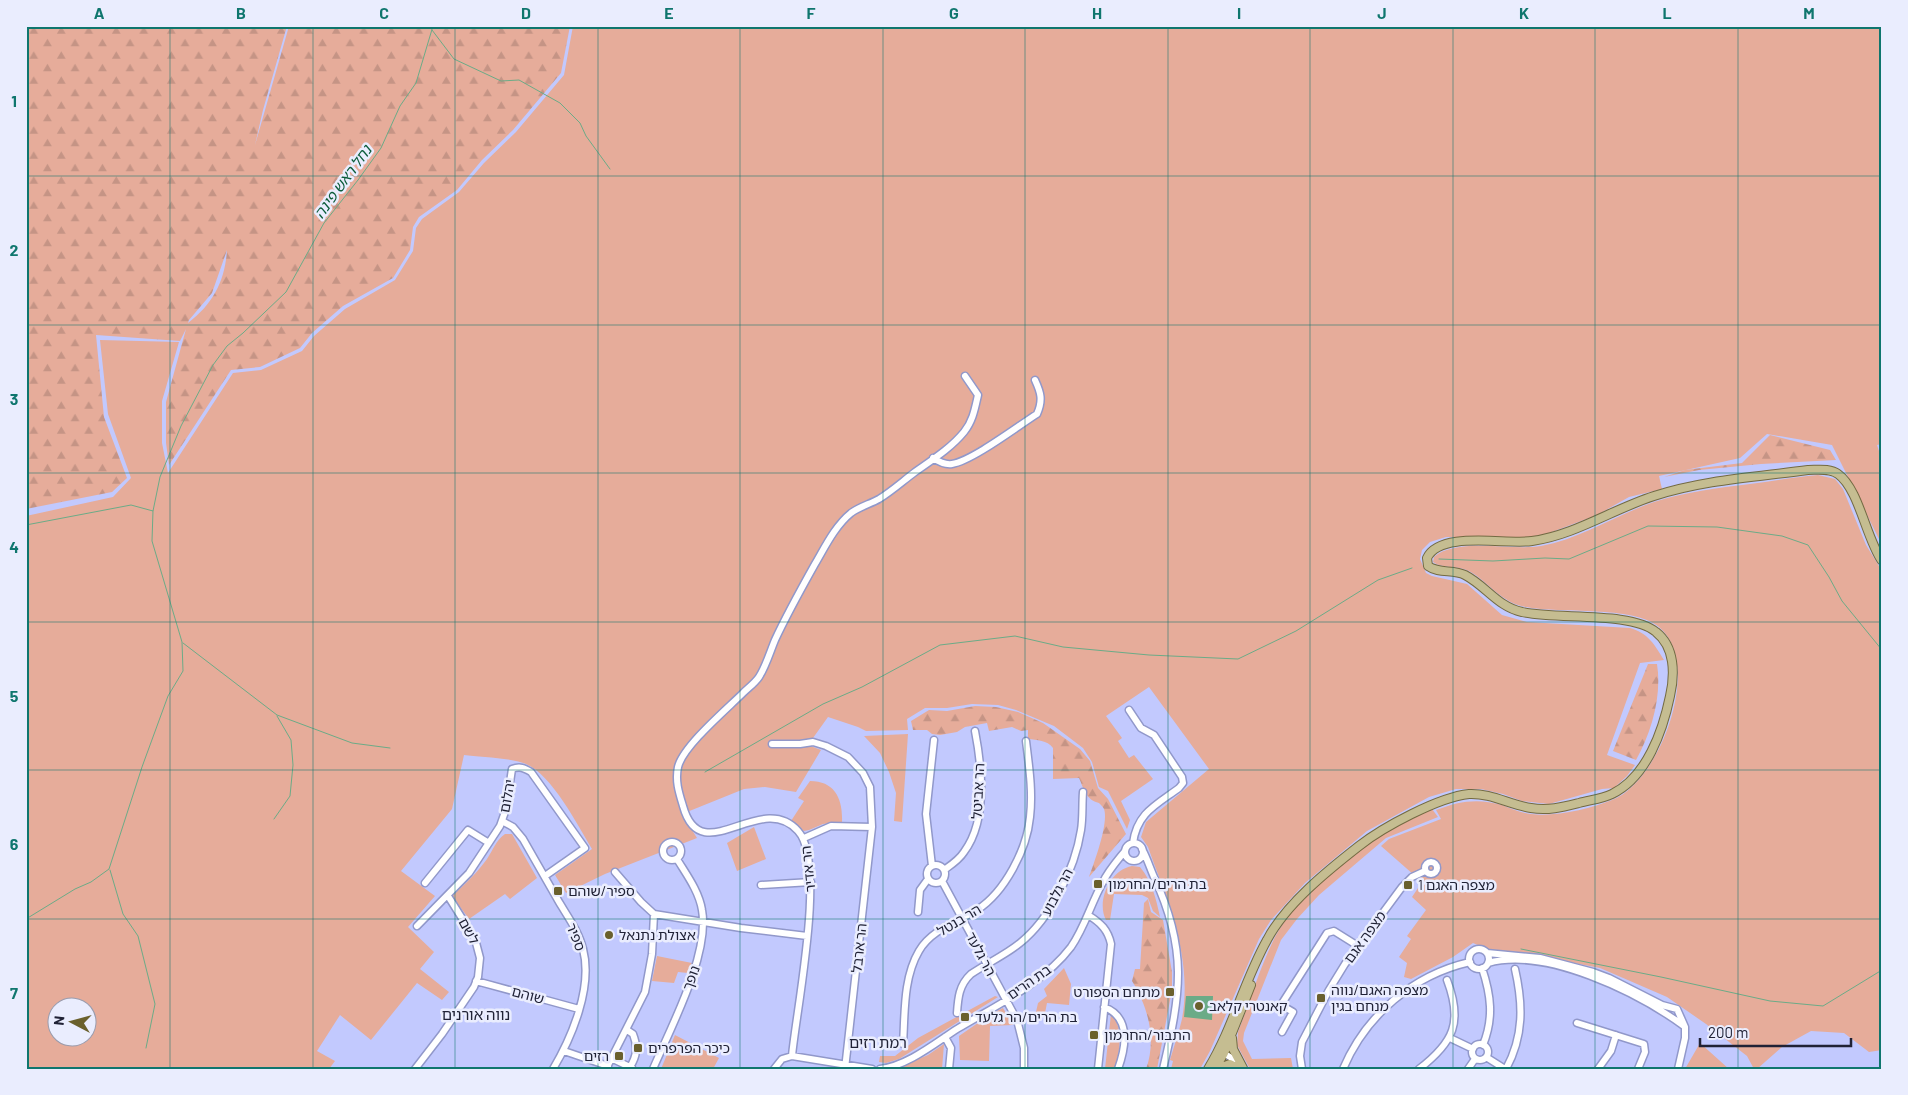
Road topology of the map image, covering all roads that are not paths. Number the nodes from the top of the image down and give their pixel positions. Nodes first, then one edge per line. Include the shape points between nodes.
1 (965, 376) dead end
2 (1034, 380) dead end
3 (933, 458) junction
4 (1882, 561) edge
5 (1129, 710) dead end
6 (975, 731) dead end
7 (934, 740) dead end
8 (1026, 741) dead end
9 (772, 744) dead end
10 (1083, 792) dead end
11 (502, 821) junction
12 (872, 827) junction
13 (804, 838) junction
14 (489, 843) junction
15 (1133, 843) junction
16 (1142, 849) junction
17 (1125, 851) junction
18 (677, 858) dead end
19 (1132, 860) junction
20 (932, 866) junction
21 (1112, 869) junction
22 (944, 870) junction
23 (1152, 871) junction
24 (1425, 871) dead end
25 (615, 872) dead end
26 (544, 876) junction
27 (928, 879) junction
28 (942, 881) junction
29 (811, 882) junction
30 (425, 883) dead end
31 (761, 885) dead end
32 (448, 896) junction
33 (918, 912) dead end
34 (654, 914) junction
35 (1285, 914) junction
36 (1088, 915) junction
37 (962, 918) junction
38 (704, 922) junction
39 (417, 926) dead end
40 (807, 936) junction
41 (1358, 946) junction
42 (1487, 953) junction
43 (1470, 962) junction
44 (1488, 963) junction
45 (986, 964) junction
46 (1482, 968) junction
47 (1515, 969) dead end
48 (1447, 980) dead end
49 (476, 981) junction
50 (1005, 1000) junction
51 (1104, 1008) junction
52 (579, 1009) junction
53 (957, 1013) dead end
54 (1577, 1022) dead end
55 (1237, 1024) junction
56 (1685, 1027) junction
57 (627, 1030) junction
58 (1282, 1032) dead end
59 (1616, 1035) junction
60 (945, 1037) junction
61 (1450, 1038) junction
62 (902, 1044) dead end
63 (1483, 1045) junction
64 (1473, 1049) junction
65 (564, 1051) junction
66 (1221, 1052) junction
67 (792, 1056) junction
68 (1486, 1057) junction
69 (613, 1059) junction
70 (1475, 1059) junction
71 (607, 1067) edge
72 (845, 1067) edge
73 (632, 1068) edge
74 (1242, 1068) edge
75 (415, 1069) edge
76 (553, 1069) edge
77 (654, 1069) edge
78 (774, 1069) edge
79 (872, 1069) edge
80 (880, 1069) edge
81 (949, 1069) edge
82 (1024, 1069) edge
83 (1098, 1069) edge
84 (1118, 1069) edge
85 (1163, 1069) edge
86 (1208, 1069) edge
87 (1216, 1069) edge
88 (1302, 1069) edge
89 (1343, 1069) edge
90 (1419, 1069) edge
91 (1468, 1069) edge
92 (1506, 1069) edge
93 (1598, 1069) edge
94 (1638, 1069) edge
95 (1678, 1069) edge

1 - 3 street, הר אדיר via 978,395 974,415 964,432
2 - 3 street via 1042,394 1037,414 971,456 952,464
3 - 13 street, הר אדיר via 881,498 851,514 830,538 790,608 758,678 682,756 677,779 684,811 702,831 715,833 771,818 792,824
4 - 35 main road via 1871,543 1848,486 1838,474 1826,470 1686,487 1640,501 1568,532 1543,539 1464,541 1434,549 1429,554 1428,566 1466,576 1514,610 1630,622 1649,627 1662,638 1669,650 1672,677 1668,708 1656,740 1634,777 1619,790 1605,796 1544,810 1470,794 1448,799 1416,813 1360,845
5 - 15 street via 1141,728 1154,735 1183,783 1141,818
6 - 22 street, הר אביטל via 982,767 976,827 964,852
7 - 20 street via 926,814
8 - 37 street, הר בנטל via 1031,805 1024,840 1001,887 983,906
9 - 12 street, הר ארבל via 813,742 848,757 863,773 870,787
10 - 45 street, הר גלבוע via 1076,850 1050,909 1027,937
11 - 14 street, יהלום
11 - 26 street, ספיר via 518,832
11 - 26 street, יהלום via 512,769 523,767 542,785 585,848
12 - 13 street via 831,826
12 - 72 street, הר ארבל
13 - 29 street, הר אדיר
14 - 30 street via 468,830
14 - 32 street, יהלום
15 - 16 street
15 - 17 street
16 - 19 street via 1141,856
16 - 23 street
17 - 19 street
17 - 21 street, בת הרים
18 - 38 street, נופך via 698,897
19 - 21 street via 1121,862
19 - 23 street via 1145,864
20 - 22 street via 937,865
20 - 27 street
21 - 36 street, בת הרים
22 - 28 street
23 - 85 street via 1169,913 1178,960 1176,1012
24 - 41 street, מצפה אגם via 1402,887
25 - 34 street
26 - 52 street, ספיר via 583,950 585,972
27 - 28 street via 933,883
27 - 33 street via 920,890
28 - 37 street, הר גלעד
29 - 31 street
29 - 40 street, הר אדיר
32 - 39 street, יהלום
32 - 49 street, לשם via 479,948 480,967
34 - 38 street
34 - 57 street via 652,954 645,992
35 - 55 main road via 1270,939
35 - 66 main road via 1259,955
36 - 50 street, בת הרים via 1061,958 1040,977
36 - 51 street via 1107,931 1111,944
37 - 45 street, הר גלעד
37 - 62 street, הר בנטל via 931,936 919,950 907,987
38 - 40 street
38 - 77 street, נופך via 696,964
40 - 67 street, הר אדיר
41 - 58 street via 1334,931 1327,933 1281,1005 1293,1012
41 - 88 street, מצפה אגם via 1304,1037 1300,1056
42 - 43 street via 1482,949 1475,950 1469,956
42 - 44 street
42 - 56 street via 1551,960 1609,978 1676,1010
43 - 46 street via 1477,969
43 - 89 street via 1430,976 1392,1001 1366,1029
44 - 46 street
44 - 56 street via 1520,960 1586,974 1668,1014
45 - 50 street, הר גלעד
45 - 53 street, הר גלבוע via 970,974 962,985
46 - 63 street via 1488,984 1491,1010
47 - 92 street via 1521,998 1520,1024 1515,1050
48 - 61 street via 1455,1010
49 - 52 street, שוהם
49 - 75 street, לשם
50 - 60 street, בת הרים
50 - 82 street, הר גלעד via 1021,1030
51 - 83 street
51 - 84 street via 1121,1018 1124,1049
52 - 65 street, ספיר
54 - 59 street
55 - 66 main road
55 - 74 main road via 1232,1044
56 - 95 street
57 - 69 street
57 - 73 street via 633,1034 637,1046
59 - 93 street via 1611,1051
59 - 94 street via 1644,1044 1645,1052
60 - 80 street, בת הרים via 898,1064
60 - 81 street via 951,1048
61 - 64 street
61 - 90 street
63 - 64 street via 1476,1045
63 - 68 street
64 - 70 street
65 - 71 street
65 - 76 street, ספיר
66 - 74 street
66 - 86 main road
66 - 87 main road
67 - 72 street
67 - 78 street via 782,1059
68 - 70 street
68 - 92 street
69 - 71 street
69 - 73 street
70 - 91 street
72 - 79 street
74 - 87 main road via 1230,1064

